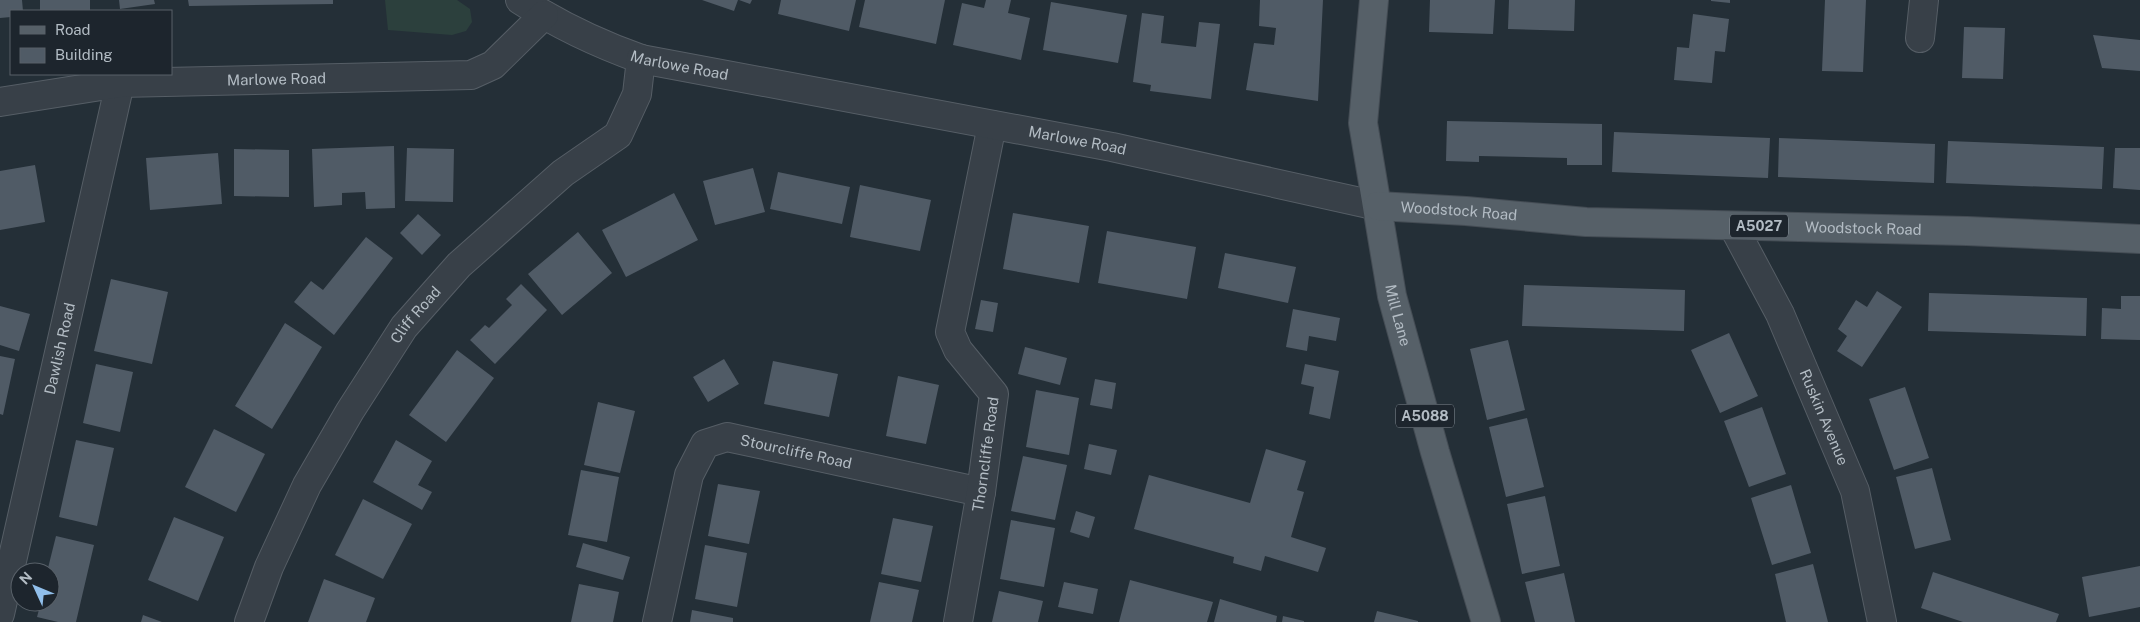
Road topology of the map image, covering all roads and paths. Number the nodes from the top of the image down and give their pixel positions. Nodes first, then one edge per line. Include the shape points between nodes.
1 (520, 0) edge
2 (1374, 0) edge
3 (1924, 0) edge
4 (544, 16) junction
5 (1920, 38) dead end
6 (641, 59) junction
7 (120, 83) junction
8 (0, 102) edge
9 (992, 125) junction
10 (1378, 206) junction
11 (1733, 226) junction
12 (2140, 239) edge
13 (981, 492) junction
14 (0, 614) edge
15 (249, 622) edge
16 (657, 622) edge
17 (958, 622) edge
18 (1486, 622) edge
19 (1882, 622) edge

1 - 4 street
2 - 10 main road, Mill Lane / A5088 via 1362,123
3 - 5 street
4 - 6 street, Marlowe Road via 598,44
4 - 7 street, Marlowe Road via 493,65 471,75
6 - 9 street, Marlowe Road
6 - 15 street, Cliff Road via 637,94 618,135 563,172 459,265 404,327 307,484 268,567
7 - 8 street, Marlowe Road
7 - 14 street, Dawlish Road
9 - 10 street, Marlowe Road via 1112,147
9 - 13 street, Thorncliffe Road via 950,332 958,350 994,394
10 - 11 main road, Woodstock Road / A5027 via 1586,222
10 - 18 main road, Mill Lane / A5088 via 1392,296
11 - 12 main road, Woodstock Road / A5027
11 - 19 street, Ruskin Avenue via 1780,314 1855,491
13 - 16 street, Stourcliffe Road via 727,437 705,444 689,476
13 - 17 street, Thorncliffe Road

